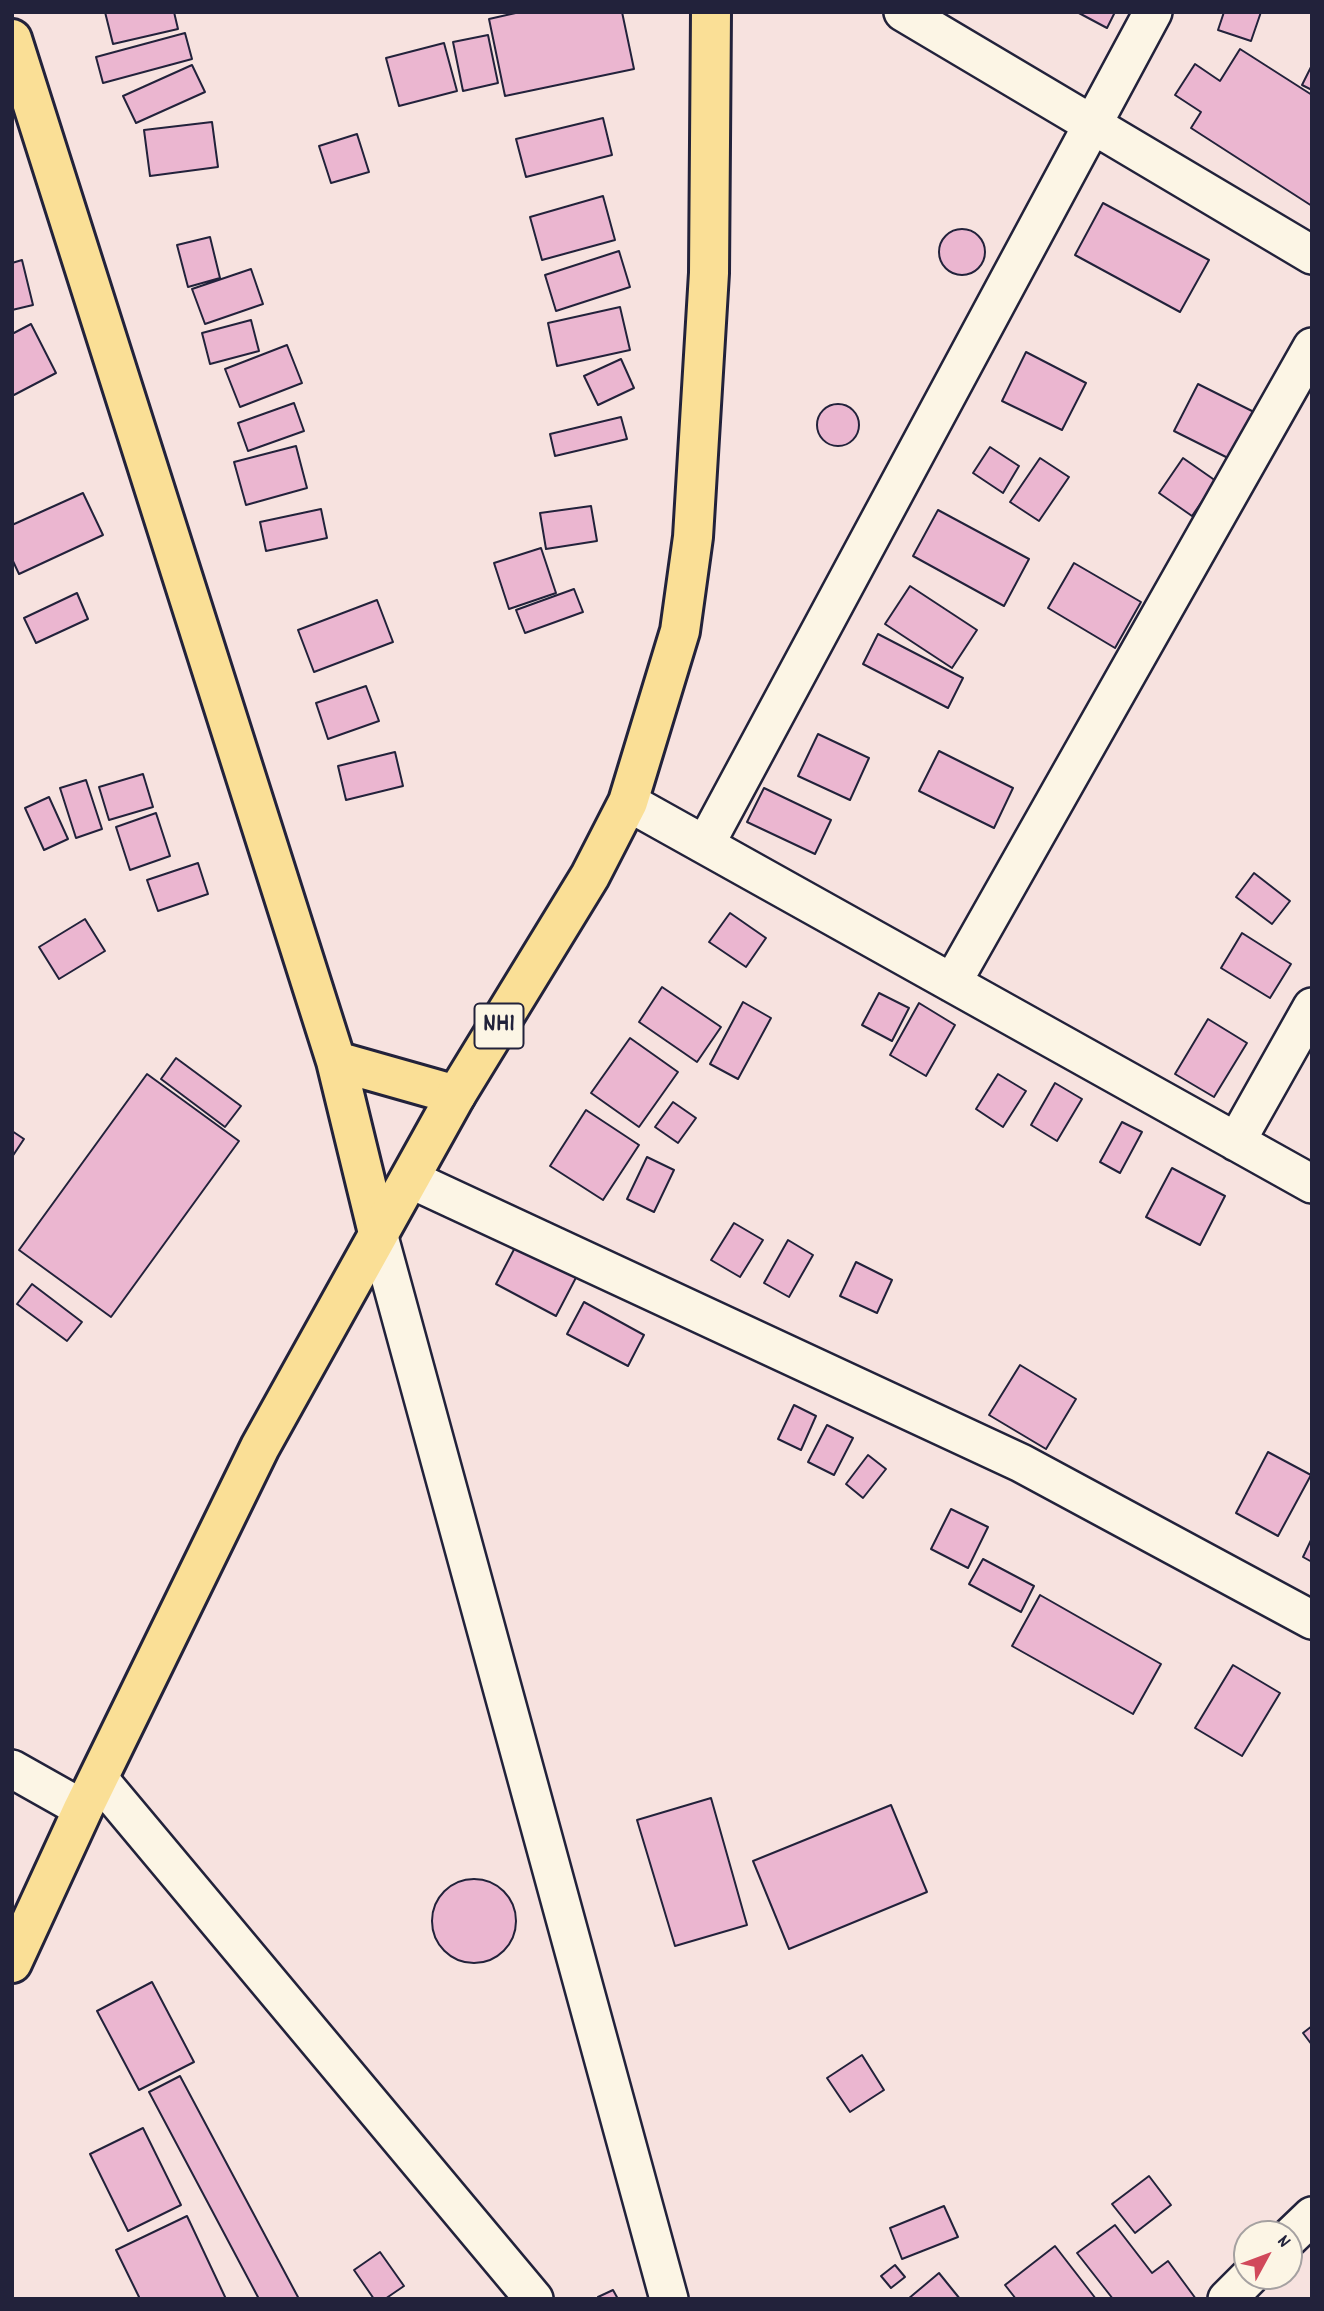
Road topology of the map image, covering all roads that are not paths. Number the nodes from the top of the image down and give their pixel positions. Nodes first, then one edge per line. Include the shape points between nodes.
1 (711, 12) edge
2 (903, 12) edge
3 (1153, 12) edge
4 (12, 39) edge
5 (1092, 126) junction
6 (1312, 256) edge
7 (1312, 347) edge
8 (628, 802) junction
9 (705, 845) junction
10 (953, 983) junction
11 (1312, 1007) edge
12 (336, 1061) junction
13 (456, 1095) junction
14 (1236, 1142) junction
15 (410, 1179) junction
16 (1312, 1184) edge
17 (378, 1233) junction
18 (1312, 1620) edge
19 (12, 1769) edge
20 (91, 1794) junction
21 (12, 1963) edge
22 (534, 2299) edge
23 (669, 2299) edge

1 - 8 main road, NH1 via 709,273 693,537 680,631
2 - 5 street
3 - 5 street
4 - 12 main road
5 - 6 street
5 - 9 street
7 - 10 street
8 - 9 street
8 - 13 main road, NH1 via 590,876
9 - 10 street
10 - 14 street
11 - 14 street
12 - 13 main road
12 - 17 main road
13 - 15 main road, NH1
14 - 16 street
15 - 17 main road, NH1
15 - 18 street via 1021,1463
17 - 20 main road, NH1 via 260,1447
17 - 23 street
19 - 20 street
20 - 21 main road, NH1
20 - 22 street

